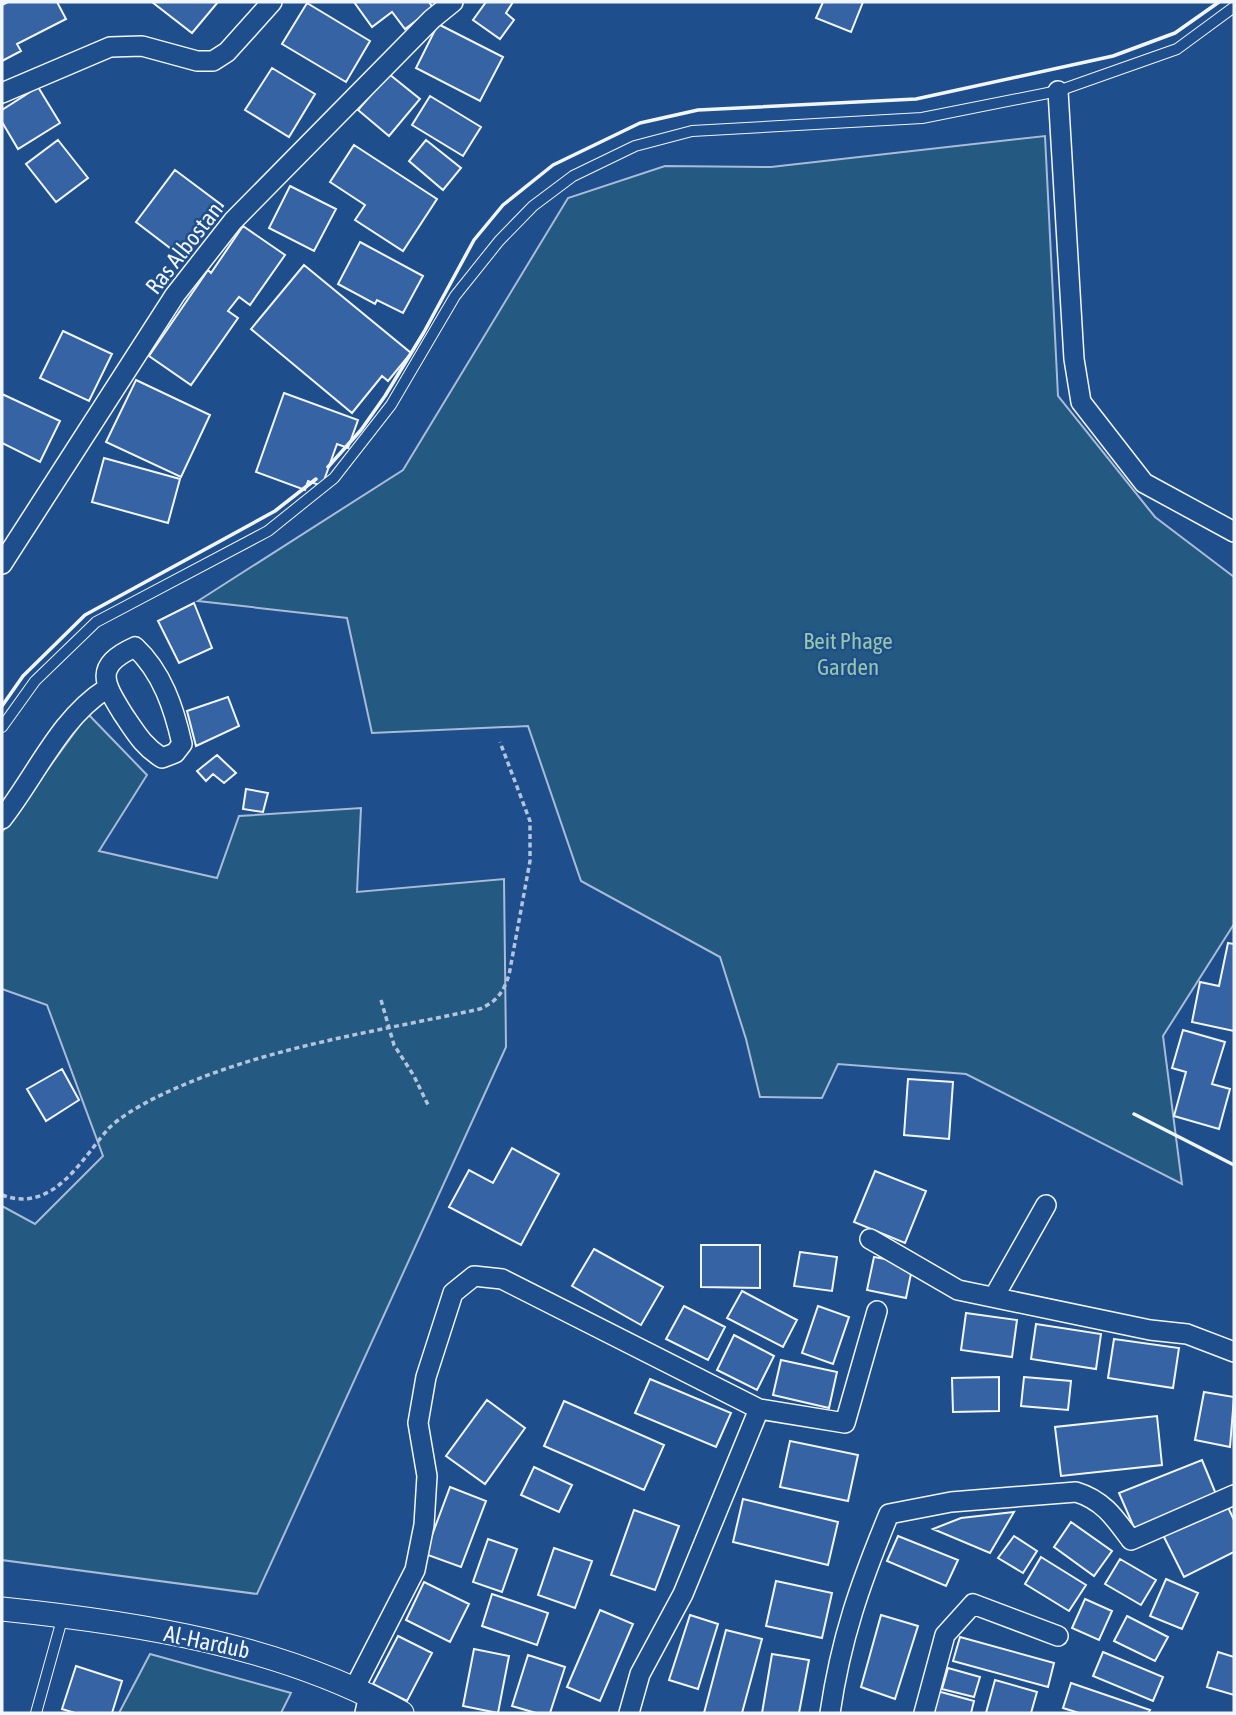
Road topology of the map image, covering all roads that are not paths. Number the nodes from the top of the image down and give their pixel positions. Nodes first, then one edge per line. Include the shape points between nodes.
1 (272, 2) edge
2 (453, 2) edge
3 (1234, 7) edge
4 (1058, 92) junction
5 (2, 93) edge
6 (1234, 532) edge
7 (2, 564) edge
8 (106, 689) junction
9 (2, 727) edge
10 (2, 819) edge
11 (1046, 1206) dead end
12 (870, 1238) dead end
13 (993, 1297) junction
14 (877, 1311) dead end
15 (1234, 1352) edge
16 (759, 1409) junction
17 (1234, 1495) edge
18 (2, 1609) edge
19 (63, 1615) junction
20 (1058, 1636) dead end
21 (363, 1698) edge
22 (36, 1713) edge
23 (402, 1713) edge
24 (629, 1713) edge
25 (831, 1713) edge
26 (924, 1713) edge

1 - 5 street via 227,52 213,61 142,46 110,47
2 - 7 street, Ras Albostan via 233,221 175,295
3 - 4 lane via 1177,49
4 - 6 street via 1074,359 1081,402 1144,483
4 - 9 lane via 922,118 692,131 635,146 573,176 533,206 484,259 455,296 391,405 334,478 268,531 96,622 35,681
8 - 8 street via 142,745 162,758 175,753 182,744 176,719 151,662 135,647 116,656 105,678
8 - 10 street via 68,723
11 - 13 street
12 - 13 street via 958,1290
13 - 15 street via 1187,1334
14 - 16 street via 845,1423
16 - 21 street via 502,1279 474,1276 453,1293 426,1377 418,1423 426,1476 424,1525 415,1570
16 - 24 street via 683,1594 640,1674
17 - 25 street via 1131,1540 1107,1508 1076,1492 951,1502 889,1514 860,1583 839,1654
18 - 19 street, Al-Hardub
19 - 21 street, Al-Hardub via 270,1656
19 - 22 lane
20 - 26 street via 973,1604 945,1635
21 - 23 street, Al-Hardub

